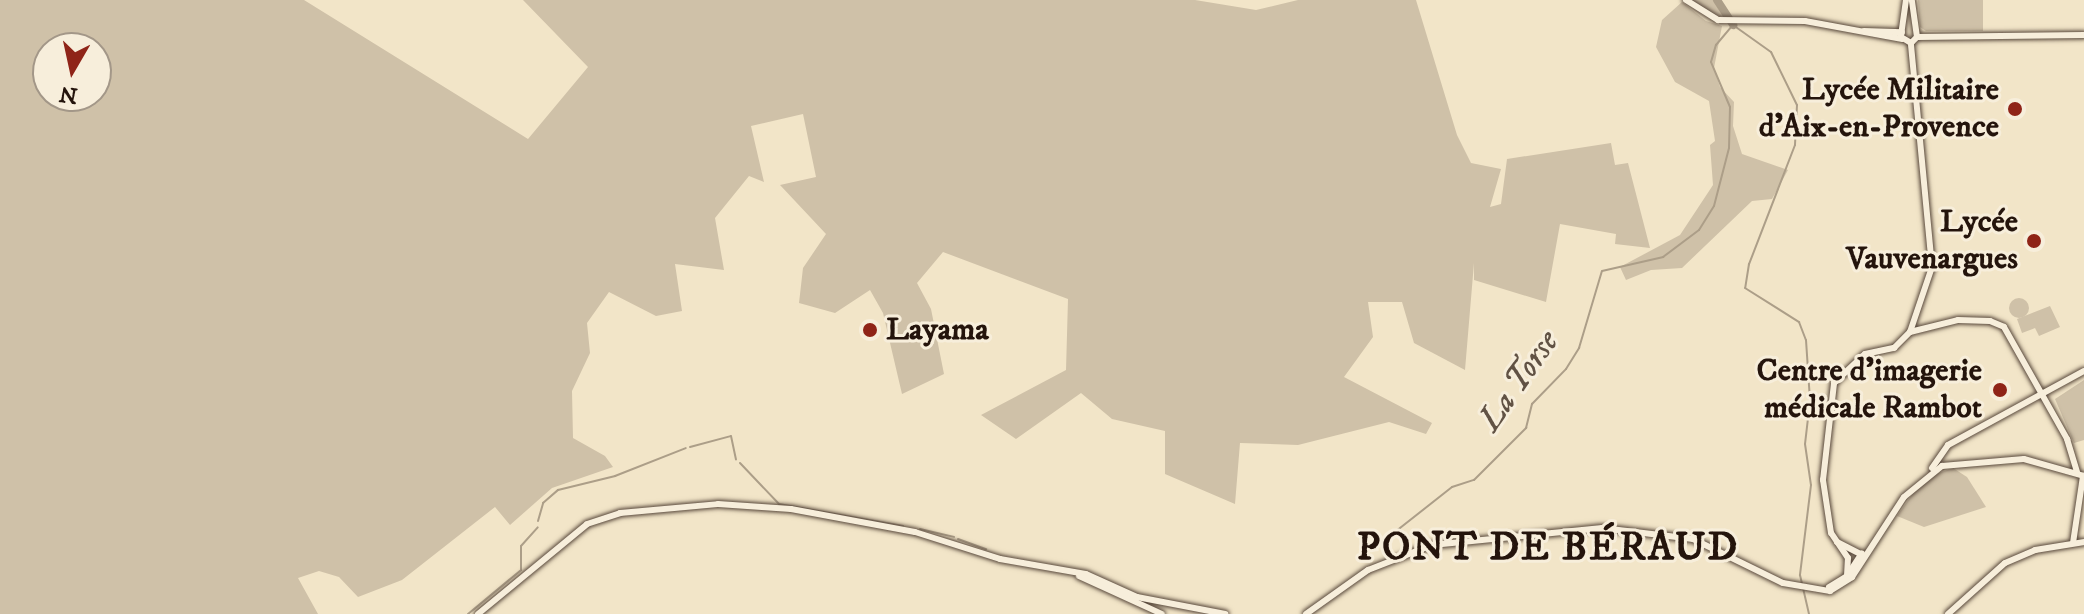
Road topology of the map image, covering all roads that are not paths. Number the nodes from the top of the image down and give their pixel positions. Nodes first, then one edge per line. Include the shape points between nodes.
1 (1686, 0) edge
2 (1909, 0) edge
3 (1908, 33) junction
4 (2084, 35) edge
5 (1920, 321) junction
6 (2084, 371) edge
7 (2040, 392) junction
8 (1938, 461) junction
9 (1949, 464) junction
10 (2081, 474) edge
11 (1837, 542) junction
12 (2084, 542) edge
13 (2073, 543) junction
14 (1862, 556) junction
15 (1069, 569) junction
16 (1847, 576) junction
17 (1809, 588) junction
18 (1162, 601) junction
19 (1158, 612) edge
20 (1204, 612) edge
21 (478, 614) edge
22 (1225, 614) edge
23 (1306, 614) edge
24 (1948, 614) edge

1 - 3 main road via 1711,18 1728,21 1805,21
2 - 3 main road
3 - 4 main road
3 - 5 main road via 1933,241
5 - 7 main road via 1998,323
5 - 11 main road via 1894,348 1865,354 1835,381 1833,428 1822,467 1828,520
6 - 7 main road
7 - 8 main road via 2000,421 1948,445
7 - 10 main road
8 - 9 main road
8 - 14 main road via 1897,500
9 - 10 main road via 2024,459
9 - 14 main road via 1910,491
10 - 13 main road
11 - 14 main road
11 - 16 main road via 1848,558
12 - 13 main road
13 - 24 main road via 2005,563
14 - 16 main road
14 - 17 main road via 1840,588
15 - 18 main road
15 - 19 main road
15 - 21 main road via 1000,559 943,539 872,524 746,505 665,507 603,517 573,534
16 - 17 main road via 1829,587
17 - 23 main road via 1693,539 1621,529 1432,545 1368,570
18 - 19 main road
18 - 20 main road
20 - 22 main road

